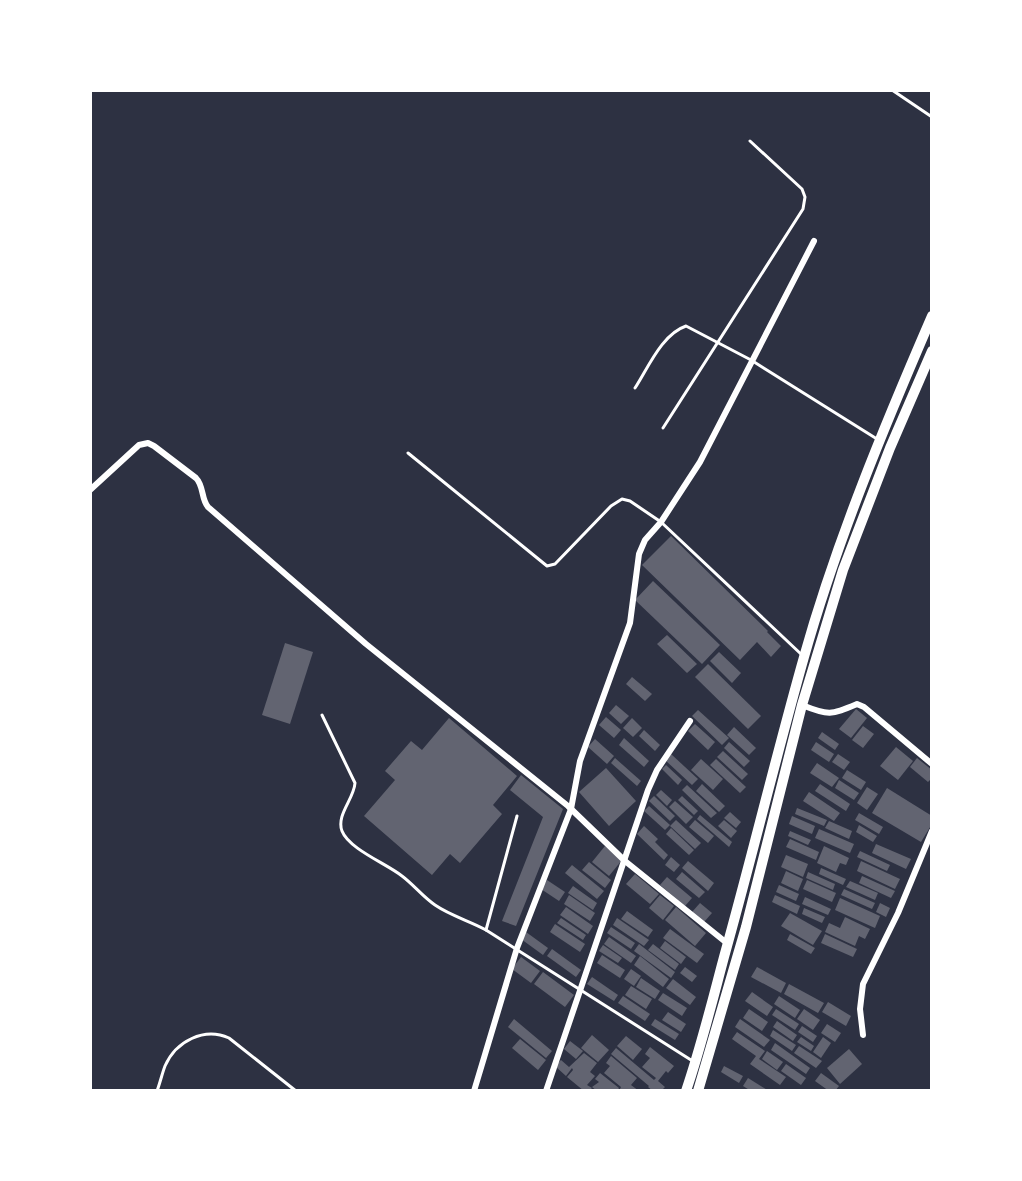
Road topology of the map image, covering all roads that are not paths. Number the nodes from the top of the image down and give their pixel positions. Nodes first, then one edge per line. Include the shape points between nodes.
1 (892, 90) edge
2 (932, 117) edge
3 (750, 141) dead end
4 (814, 241) dead end
5 (932, 316) edge
6 (718, 341) junction
7 (932, 351) edge
8 (751, 360) junction
9 (635, 388) dead end
10 (663, 428) dead end
11 (880, 441) junction
12 (408, 453) dead end
13 (90, 490) edge
14 (660, 521) junction
15 (804, 656) junction
16 (806, 707) junction
17 (322, 715) dead end
18 (690, 721) dead end
19 (932, 764) edge
20 (569, 808) junction
21 (517, 816) dead end
22 (932, 831) edge
23 (625, 861) junction
24 (486, 930) junction
25 (516, 947) junction
26 (726, 949) junction
27 (735, 962) junction
28 (581, 989) junction
29 (863, 1035) dead end
30 (695, 1063) junction
31 (157, 1091) edge
32 (296, 1091) edge
33 (474, 1091) edge
34 (546, 1091) edge
35 (686, 1091) edge
36 (698, 1091) edge

1 - 2 lane
3 - 6 lane via 802,189 805,202
4 - 8 street
5 - 11 highway
6 - 8 lane
6 - 9 lane via 686,326 677,329
6 - 10 lane
7 - 16 highway via 843,570
8 - 11 lane
8 - 14 street via 700,462
11 - 15 highway via 832,563
12 - 14 lane via 547,566 622,499
13 - 20 street via 139,445 154,446 196,478 208,507 293,582
14 - 15 lane
14 - 20 street via 639,554 630,623 580,761
15 - 26 highway
16 - 19 street via 823,713 864,707
16 - 27 highway
17 - 24 lane via 355,783 343,815 343,834 435,905
18 - 23 street via 657,770
20 - 23 street
20 - 25 street
21 - 24 lane
22 - 29 street via 863,984
23 - 26 street
23 - 28 street
24 - 25 lane
25 - 28 lane
25 - 33 street
26 - 27 highway
26 - 30 highway
27 - 36 highway
28 - 30 lane
28 - 34 street
30 - 35 highway
31 - 32 lane via 174,1053 205,1033 229,1038

